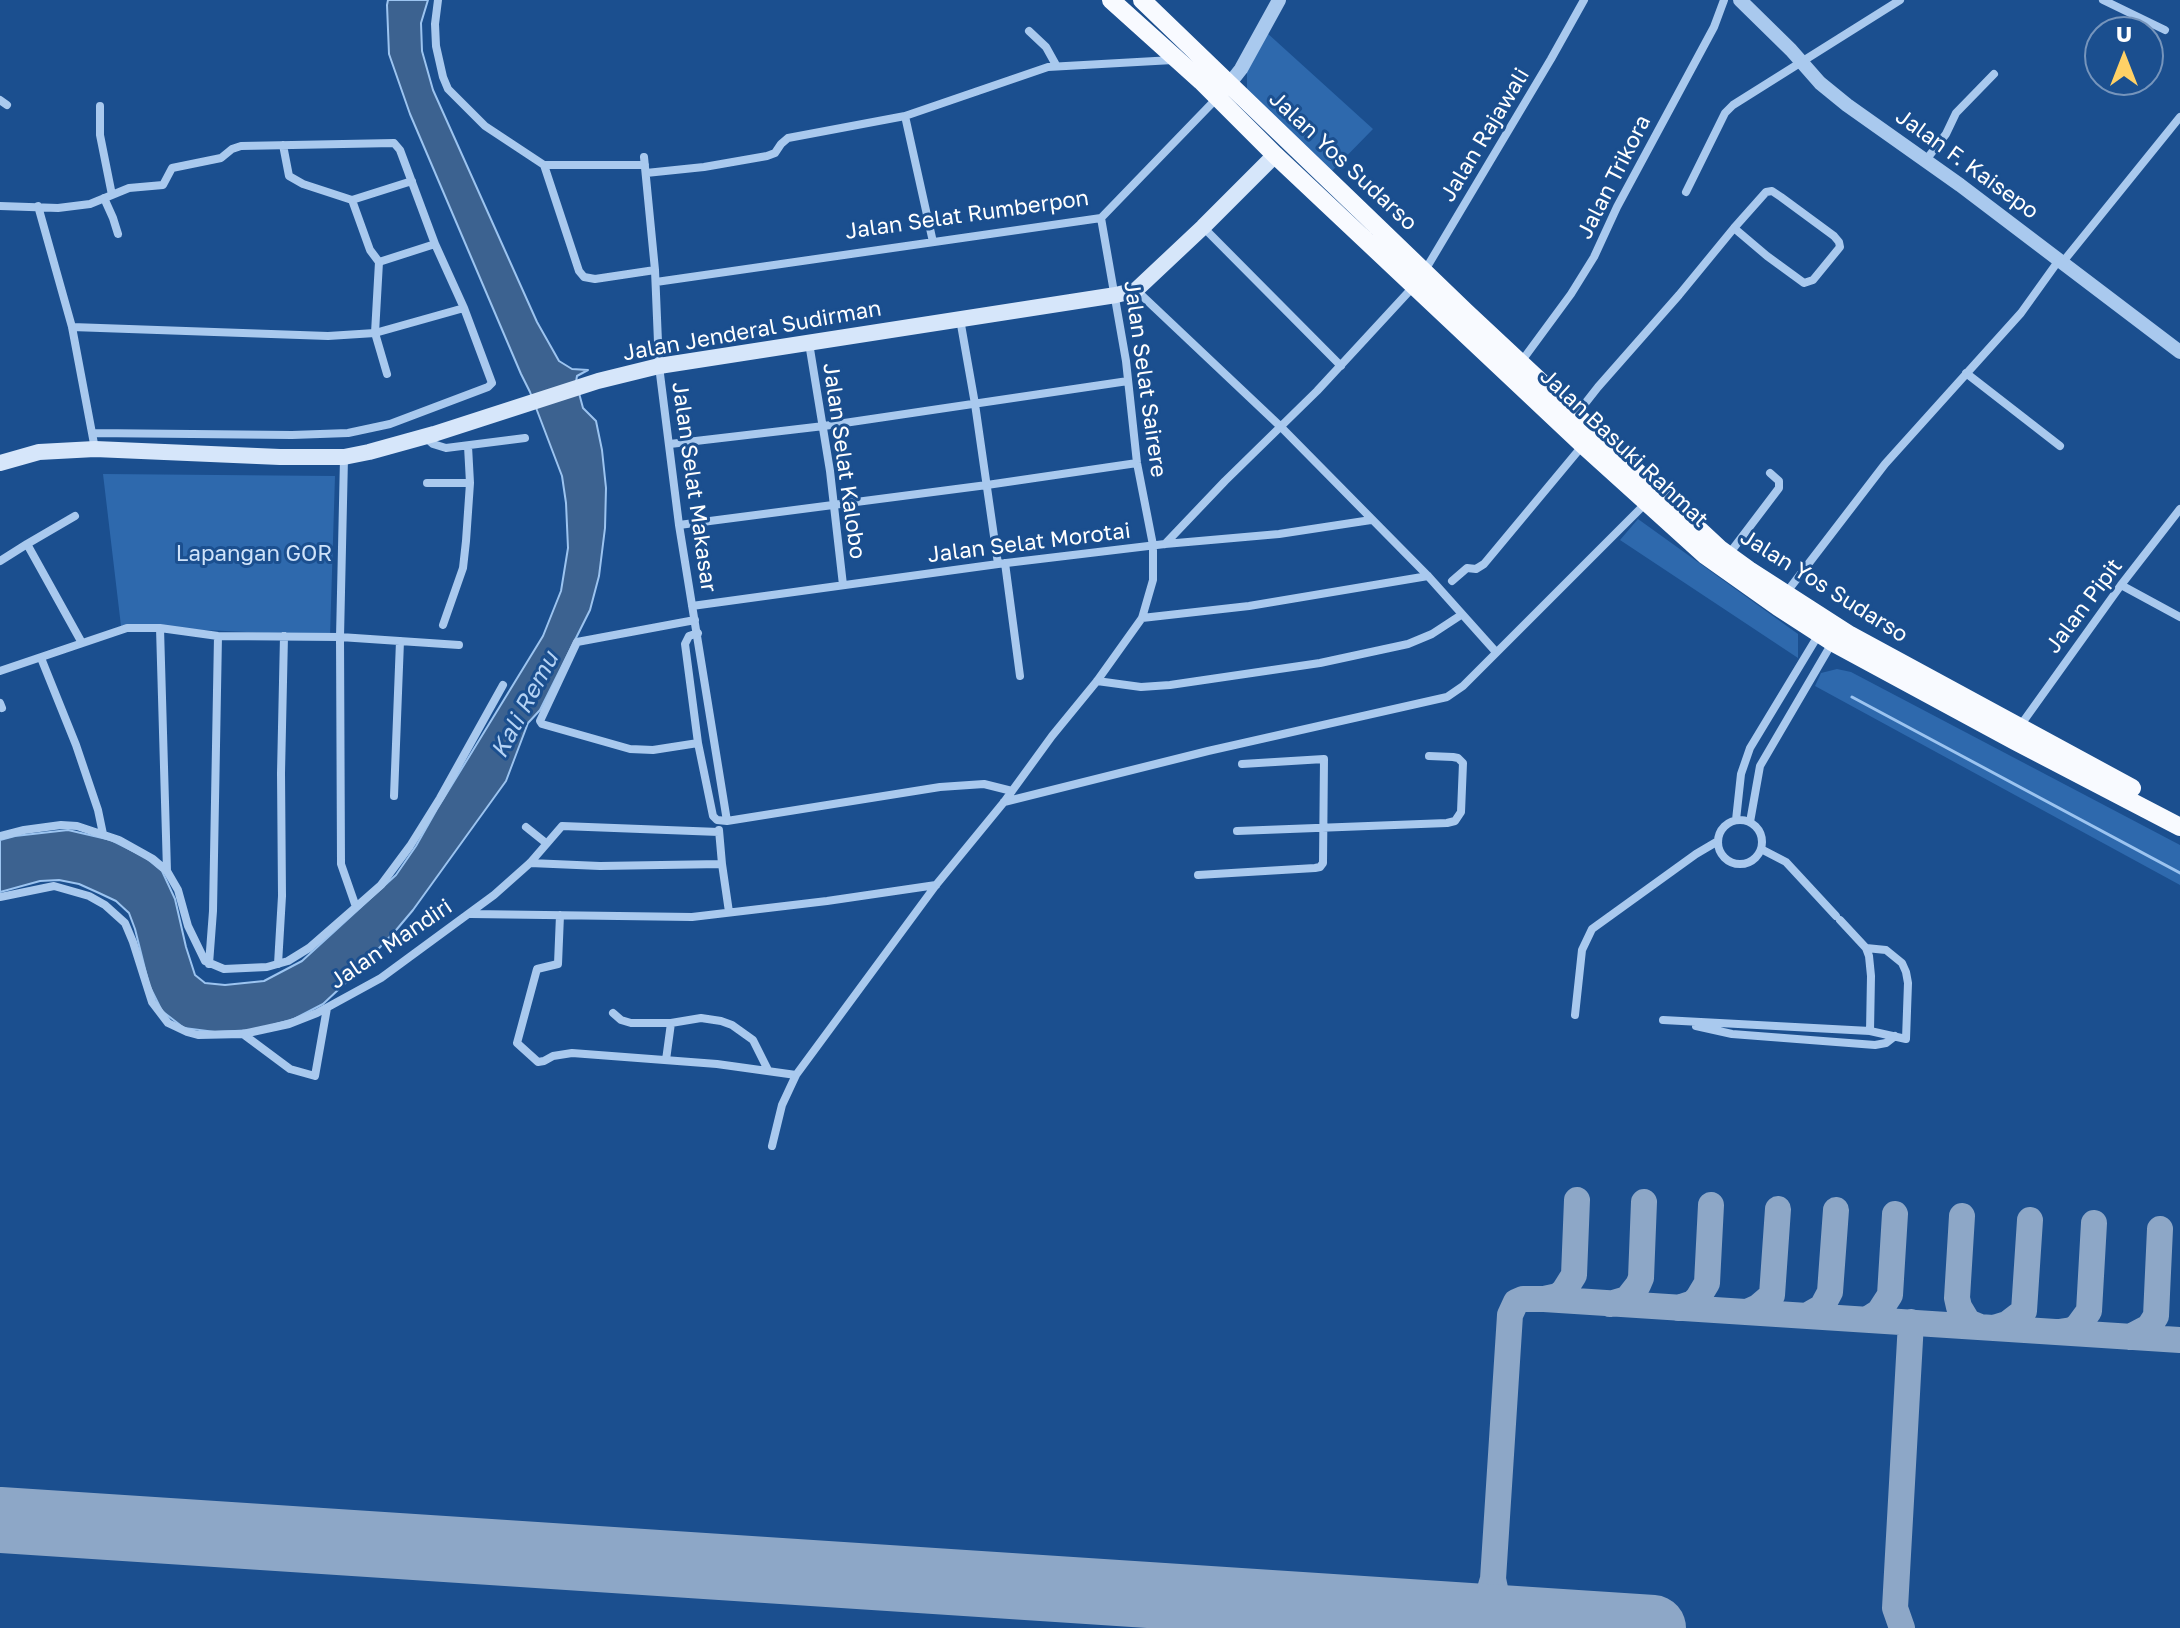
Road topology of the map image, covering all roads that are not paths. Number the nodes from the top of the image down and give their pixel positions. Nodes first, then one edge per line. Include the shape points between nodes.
1 (438, 0) edge
2 (1111, 0) edge
3 (1142, 0) edge
4 (1279, 0) edge
5 (1584, 0) edge
6 (1724, 0) edge
7 (1740, 0) edge
8 (1900, 0) edge
9 (2103, 0) edge
10 (2165, 30) dead end
11 (1029, 31) dead end
12 (1177, 60) junction
13 (1801, 62) junction
14 (1056, 65) junction
15 (1994, 74) dead end
16 (1224, 92) junction
17 (100, 106) dead end
18 (905, 116) junction
19 (2180, 117) edge
20 (283, 145) junction
21 (1275, 155) junction
22 (1926, 160) junction
23 (544, 165) junction
24 (645, 165) junction
25 (412, 181) junction
26 (1686, 192) dead end
27 (108, 197) junction
28 (352, 200) junction
29 (0, 206) edge
30 (38, 206) junction
31 (1101, 218) junction
32 (1203, 227) junction
33 (1734, 228) junction
34 (118, 234) dead end
35 (933, 242) junction
36 (435, 244) junction
37 (379, 262) junction
38 (2060, 262) junction
39 (655, 270) junction
40 (1420, 278) junction
41 (656, 282) junction
42 (1136, 290) junction
43 (1116, 295) junction
44 (464, 308) junction
45 (960, 319) junction
46 (72, 327) junction
47 (375, 333) junction
48 (808, 342) junction
49 (2180, 352) edge
50 (1521, 362) junction
51 (659, 366) junction
52 (1341, 366) junction
53 (1966, 373) junction
54 (387, 374) dead end
55 (1128, 381) junction
56 (975, 404) junction
57 (1576, 415) junction
58 (390, 424) junction
59 (824, 426) junction
60 (1281, 427) junction
61 (424, 436) junction
62 (525, 438) dead end
63 (94, 441) junction
64 (397, 444) junction
65 (670, 444) junction
66 (1583, 445) junction
67 (468, 446) junction
68 (2060, 446) dead end
69 (344, 457) junction
70 (0, 463) edge
71 (1137, 463) junction
72 (1627, 473) junction
73 (1770, 473) dead end
74 (427, 483) dead end
75 (470, 483) junction
76 (987, 485) junction
77 (1646, 502) junction
78 (834, 504) junction
79 (2180, 509) edge
80 (75, 516) dead end
81 (1371, 520) junction
82 (679, 525) junction
83 (27, 544) junction
84 (1165, 544) junction
85 (1153, 545) junction
86 (1728, 554) junction
87 (0, 561) edge
88 (1001, 563) junction
89 (1428, 576) junction
90 (1452, 581) dead end
91 (843, 585) junction
92 (2121, 585) junction
93 (1785, 593) junction
94 (692, 606) junction
95 (1461, 615) junction
96 (2180, 617) edge
97 (1142, 618) junction
98 (695, 620) junction
99 (443, 625) dead end
100 (160, 628) junction
101 (1830, 631) junction
102 (698, 633) junction
103 (218, 636) junction
104 (284, 636) junction
105 (340, 637) junction
106 (400, 641) junction
107 (82, 643) junction
108 (459, 645) dead end
109 (1496, 652) junction
110 (41, 658) junction
111 (0, 671) edge
112 (1020, 676) dead end
113 (1097, 681) junction
114 (503, 685) dead end
115 (2020, 726) junction
116 (698, 743) junction
117 (1429, 756) dead end
118 (1242, 764) dead end
119 (1012, 791) junction
120 (394, 796) dead end
121 (1004, 802) junction
122 (2149, 804) junction
123 (2180, 815) edge
124 (1736, 820) junction
125 (723, 821) junction
126 (1750, 822) junction
127 (526, 827) dead end
128 (1323, 827) junction
129 (2180, 827) edge
130 (1237, 831) dead end
131 (719, 832) junction
132 (103, 834) junction
133 (0, 836) edge
134 (1718, 841) junction
135 (546, 843) junction
136 (1761, 849) junction
137 (530, 863) junction
138 (722, 864) junction
139 (167, 871) junction
140 (1198, 875) dead end
141 (936, 885) junction
142 (0, 897) edge
143 (356, 907) junction
144 (729, 912) junction
145 (470, 914) junction
146 (560, 915) junction
147 (1866, 948) junction
148 (209, 964) junction
149 (278, 964) junction
150 (327, 1008) junction
151 (613, 1013) dead end
152 (1575, 1015) dead end
153 (1663, 1020) dead end
154 (1681, 1021) junction
155 (671, 1023) junction
156 (1834, 1029) junction
157 (1870, 1031) junction
158 (243, 1034) junction
159 (1895, 1036) junction
160 (1833, 1042) junction
161 (666, 1060) junction
162 (768, 1070) junction
163 (796, 1075) junction
164 (772, 1146) dead end

1 - 23 street via 436,46 448,89 485,126
2 - 12 highway, Jalan Basuki Rahmat
3 - 16 highway, Jalan Yos Sudarso via 1194,49
4 - 16 street
5 - 40 street, Jalan Rajawali
6 - 50 street, Jalan Trikora via 1594,257
7 - 13 street, Jalan F. Kaisepo
8 - 13 street
9 - 10 street
11 - 14 street
12 - 14 street
12 - 16 highway, Jalan Basuki Rahmat
13 - 22 street, Jalan F. Kaisepo via 1847,105
13 - 26 street via 1725,113
14 - 18 street
15 - 22 street via 1956,113
16 - 21 highway, Jalan Basuki Rahmat
16 - 31 street, Jalan Selat Rumberpon
16 - 40 highway, Jalan Yos Sudarso
17 - 27 street
18 - 24 street via 795,136 767,156 704,167
18 - 35 street
19 - 38 street
20 - 25 street via 394,143
20 - 27 street via 241,146 221,158 172,168 163,185 134,187
20 - 28 street via 289,176
21 - 32 main road, Jalan Jenderal Sudirman
21 - 40 highway, Jalan Basuki Rahmat
22 - 38 street, Jalan F. Kaisepo
23 - 24 street
23 - 39 street via 584,277
24 - 39 street, Jalan Selat Makasar
25 - 28 street
25 - 36 street
27 - 30 street via 81,207
27 - 34 street
28 - 37 street
29 - 30 street
30 - 46 street
31 - 35 street, Jalan Selat Rumberpon
31 - 43 street, Jalan Selat Sairere
32 - 42 main road, Jalan Jenderal Sudirman
32 - 52 street
33 - 33 street via 1772,191 1834,236 1840,247 1813,280 1804,283
33 - 57 street
35 - 41 street, Jalan Selat Rumberpon
36 - 37 street
36 - 44 street
37 - 47 street
38 - 49 street, Jalan F. Kaisepo
38 - 53 street
39 - 41 street, Jalan Selat Makasar
40 - 50 highway, Jalan Yos Sudarso
40 - 52 street, Jalan Rajawali
40 - 66 highway, Jalan Basuki Rahmat
41 - 51 street, Jalan Selat Makasar
42 - 43 main road, Jalan Jenderal Sudirman
42 - 60 street
43 - 45 main road, Jalan Jenderal Sudirman
43 - 55 street, Jalan Selat Sairere
44 - 47 street
44 - 58 street via 492,384
45 - 48 main road, Jalan Jenderal Sudirman
45 - 56 street
46 - 47 street
46 - 63 street
47 - 54 street
48 - 51 main road, Jalan Jenderal Sudirman
48 - 59 street, Jalan Selat Kalobo
50 - 57 highway, Jalan Yos Sudarso
51 - 61 main road, Jalan Jenderal Sudirman
51 - 65 street, Jalan Selat Makasar
52 - 60 street, Jalan Rajawali
53 - 68 street
53 - 93 street via 1885,464
55 - 56 street
55 - 71 street, Jalan Selat Sairere
56 - 59 street
56 - 76 street
57 - 72 highway, Jalan Yos Sudarso
58 - 63 street via 336,434
58 - 64 street
59 - 65 street
59 - 78 street, Jalan Selat Kalobo
60 - 81 street
60 - 84 street, Jalan Rajawali
61 - 64 main road, Jalan Jenderal Sudirman
61 - 67 street via 441,448
62 - 67 street
63 - 69 main road, Jalan Jenderal Sudirman via 280,457
63 - 70 main road, Jalan Jenderal Sudirman
64 - 69 main road, Jalan Jenderal Sudirman
65 - 82 street, Jalan Selat Makasar
66 - 72 highway, Jalan Basuki Rahmat
66 - 90 street via 1484,564 1467,568
67 - 75 street
69 - 105 street
71 - 76 street
71 - 85 street, Jalan Selat Sairere
72 - 77 highway, Jalan Basuki Rahmat
72 - 86 highway, Jalan Yos Sudarso
73 - 86 street via 1779,488
74 - 75 street
75 - 99 street via 463,568
76 - 78 street
76 - 88 street
77 - 101 highway, Jalan Basuki Rahmat via 1706,556 1758,593
77 - 109 street
78 - 82 street
78 - 91 street, Jalan Selat Kalobo
79 - 92 street, Jalan Pipit
80 - 83 street
81 - 84 street, Jalan Selat Morotai
81 - 89 street
82 - 94 street, Jalan Selat Makasar
83 - 87 street
83 - 107 street
84 - 85 street, Jalan Selat Morotai
85 - 88 street, Jalan Selat Morotai
85 - 97 street, Jalan Selat Sairere via 1153,580
86 - 93 highway, Jalan Yos Sudarso
88 - 91 street, Jalan Selat Morotai
88 - 112 street
89 - 95 street
89 - 97 street
91 - 94 street, Jalan Selat Morotai
92 - 96 street
92 - 115 street, Jalan Pipit
93 - 101 highway, Jalan Yos Sudarso
94 - 98 street, Jalan Selat Makasar
95 - 109 street
95 - 113 street via 1408,644 1320,663 1170,685
97 - 113 street, Jalan Selat Sairere
98 - 102 street, Jalan Selat Makasar
98 - 116 street via 577,642 540,721 630,749
100 - 103 street
100 - 107 street via 127,628
100 - 139 street
101 - 115 highway, Jalan Yos Sudarso
101 - 122 highway, Jalan Basuki Rahmat via 2015,741
101 - 124 street via 1750,748
101 - 126 street via 1760,766
102 - 116 street via 685,644
102 - 125 street, Jalan Selat Makasar
103 - 104 street
103 - 148 street
104 - 105 street
104 - 149 street
105 - 106 street
105 - 143 street via 341,864
106 - 108 street
106 - 120 street
107 - 110 street
109 - 121 street via 1447,697
110 - 111 street
110 - 132 street via 76,745
113 - 119 street, Jalan Selat Sairere
114 - 143 street via 410,846 381,885
115 - 122 highway, Jalan Yos Sudarso
116 - 125 street via 713,816
117 - 128 street via 1463,763 1461,812 1455,821
118 - 128 street via 1324,759
119 - 121 street, Jalan Selat Sairere
119 - 125 street via 984,784 940,787
121 - 141 street, Jalan Selat Sairere
122 - 123 highway, Jalan Yos Sudarso
122 - 129 highway, Jalan Basuki Rahmat
124 - 126 street
124 - 134 street via 1720,832
125 - 131 street
126 - 136 street via 1758,829
127 - 135 street
128 - 130 street
128 - 140 street via 1325,858 1319,868
131 - 135 street via 564,826
131 - 138 street
132 - 133 street via 61,825
132 - 139 street
134 - 136 street via 1720,851 1736,863 1756,858
134 - 152 street via 1592,929 1582,950
135 - 137 street
136 - 147 street via 1786,862
137 - 138 street
137 - 145 street
138 - 144 street
139 - 148 street
141 - 144 street, Jalan Mandiri
141 - 163 street, Jalan Selat Sairere
142 - 158 street, Jalan Mandiri via 54,886 105,905 125,923 152,1002 168,1023 198,1035
143 - 149 street via 309,948
144 - 146 street, Jalan Mandiri via 692,917
145 - 146 street, Jalan Mandiri
145 - 150 street, Jalan Mandiri via 381,978
146 - 161 street via 558,964 537,969 517,1043 538,1062 572,1053
147 - 157 street
147 - 159 street via 1893,954 1906,972 1906,1039
148 - 149 street via 224,969
150 - 158 street, Jalan Mandiri via 289,1024
150 - 158 street via 315,1076 290,1069
151 - 155 street via 627,1022
153 - 154 street
154 - 156 street
154 - 160 street via 1732,1034
155 - 161 street
155 - 162 street via 711,1019 732,1025 753,1040
156 - 157 street
156 - 160 street
157 - 159 street
159 - 160 street via 1875,1045
161 - 162 street
162 - 163 street
163 - 164 street, Jalan Selat Sairere

